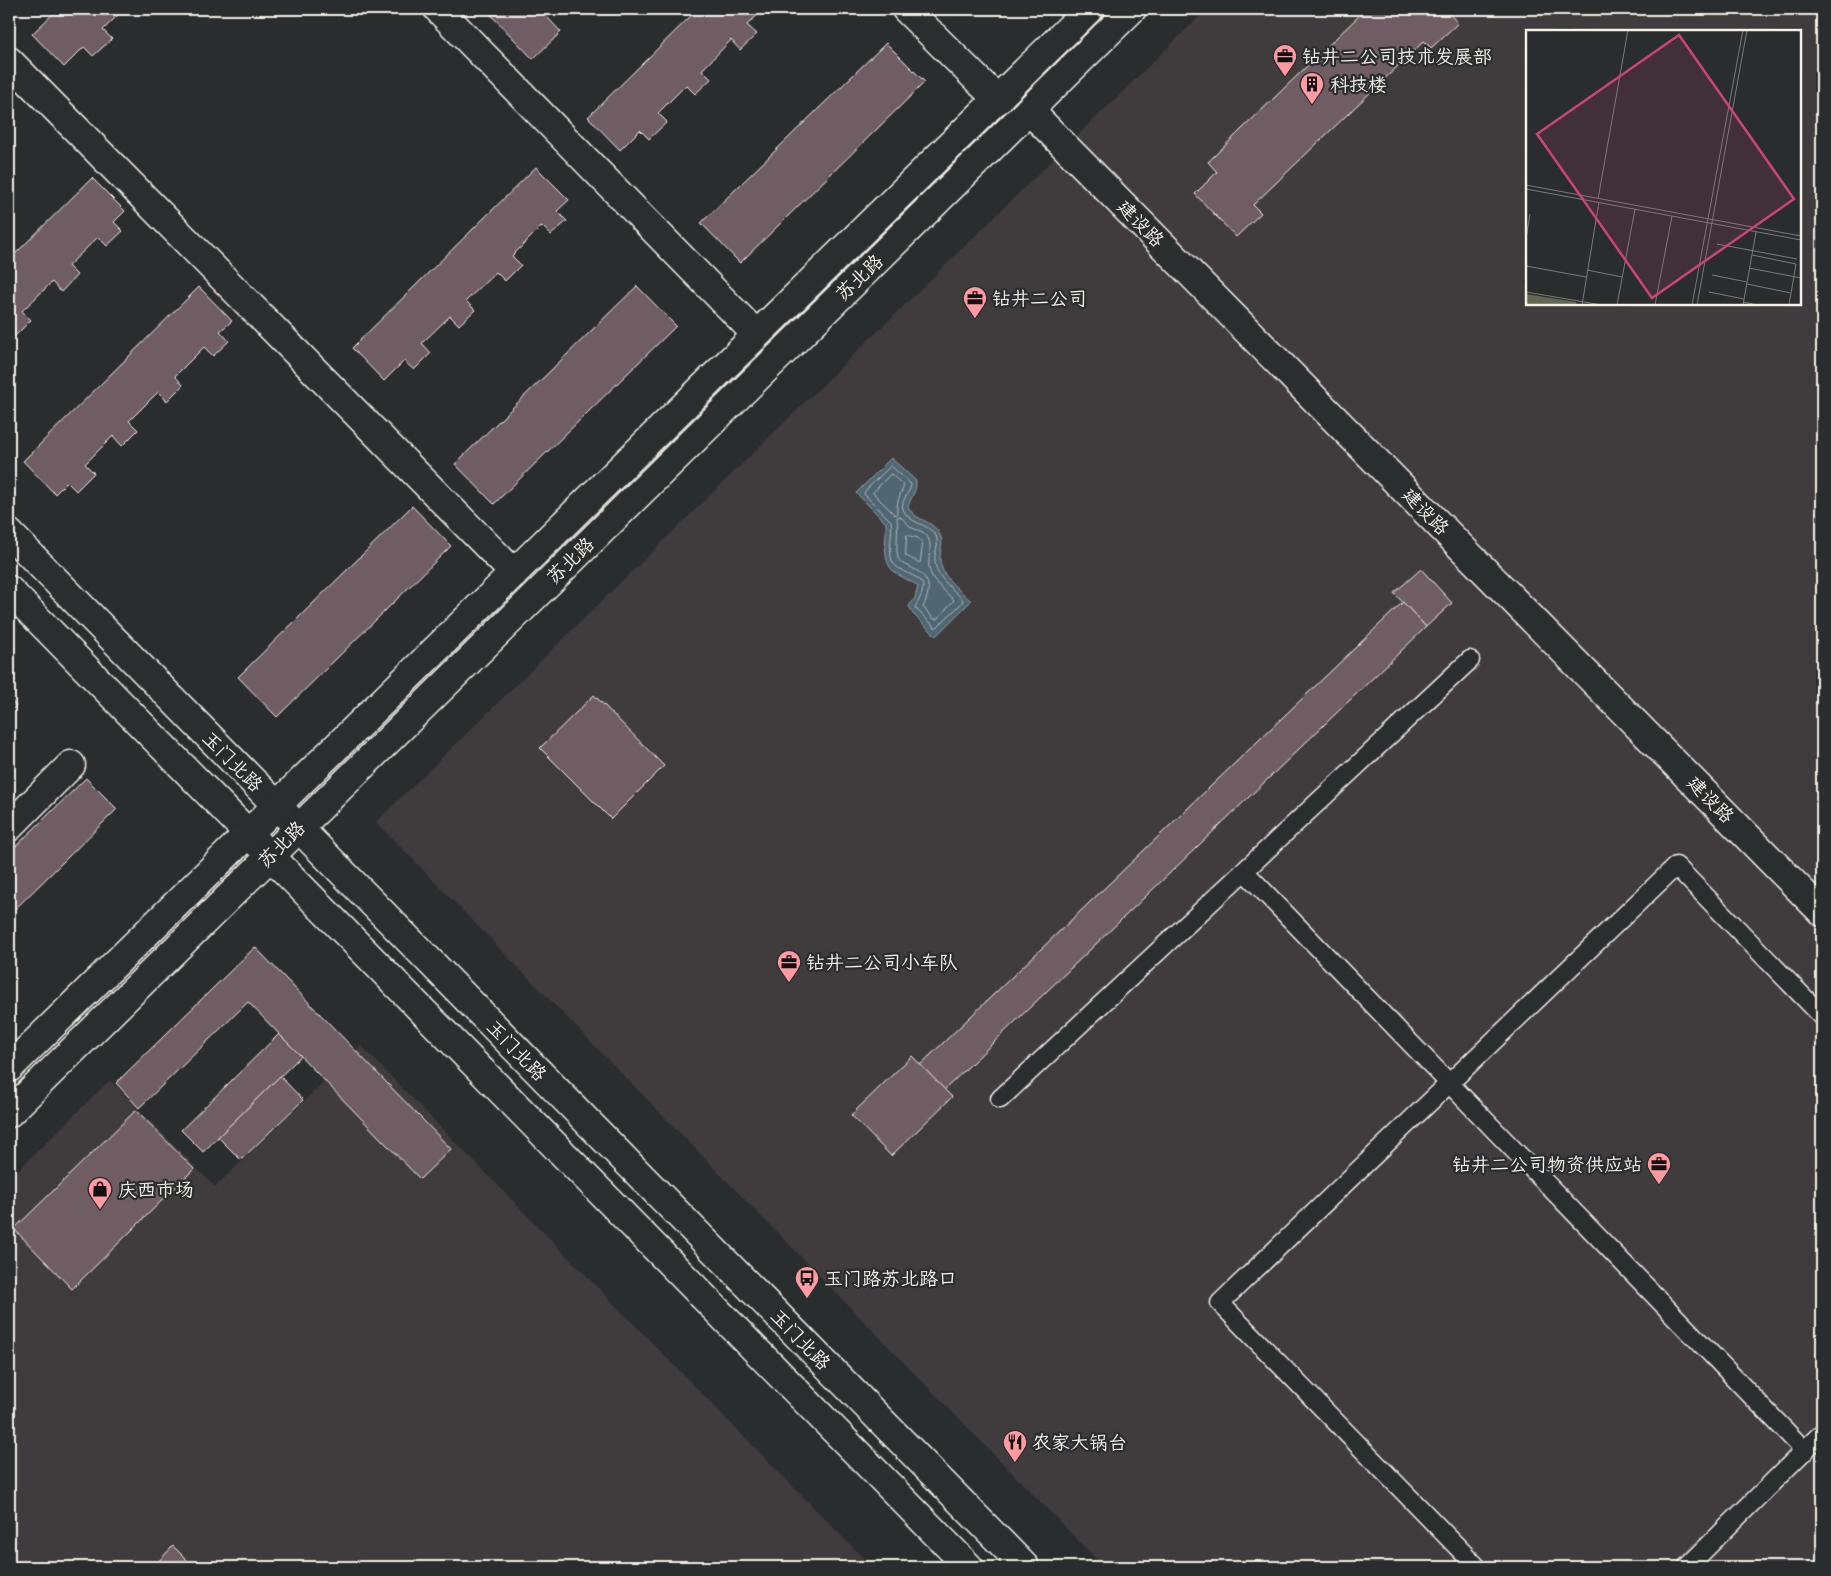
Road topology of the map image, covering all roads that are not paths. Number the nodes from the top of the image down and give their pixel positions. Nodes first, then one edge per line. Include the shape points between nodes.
1 (438, 9) edge
2 (906, 9) edge
3 (1089, 9) edge
4 (1132, 9) edge
5 (9, 61) edge
6 (998, 100) junction
7 (1030, 110) junction
8 (756, 334) junction
9 (9, 533) edge
10 (514, 573) junction
11 (9, 590) edge
12 (1470, 660) dead end
13 (71, 765) dead end
14 (277, 805) junction
15 (9, 827) edge
16 (298, 827) junction
17 (248, 833) junction
18 (269, 855) junction
19 (1244, 871) junction
20 (1822, 912) edge
21 (1822, 1016) edge
22 (9, 1068) edge
23 (1450, 1083) junction
24 (1000, 1100) dead end
25 (9, 1113) edge
26 (1822, 1433) edge
27 (1805, 1451) junction
28 (969, 1567) edge
29 (1025, 1567) edge
30 (1477, 1567) edge
31 (1687, 1567) edge

1 - 8 street
2 - 6 street
3 - 6 street, 苏北路
4 - 7 street, 苏北路
5 - 10 street
6 - 8 street, 苏北路
7 - 16 street, 苏北路
7 - 20 street, 建设路
8 - 10 street, 苏北路
9 - 14 street, 玉门北路
10 - 14 street, 苏北路
11 - 17 street
12 - 19 lane
13 - 15 street
14 - 16 street, 玉门北路
14 - 17 street, 苏北路
16 - 18 street, 苏北路
16 - 29 street, 玉门北路
17 - 18 street
17 - 22 street, 苏北路
18 - 25 street, 苏北路
18 - 28 street
19 - 23 lane
19 - 24 lane
21 - 23 lane via 1676,866
23 - 27 lane
23 - 30 lane via 1220,1303
26 - 27 lane
27 - 31 lane

